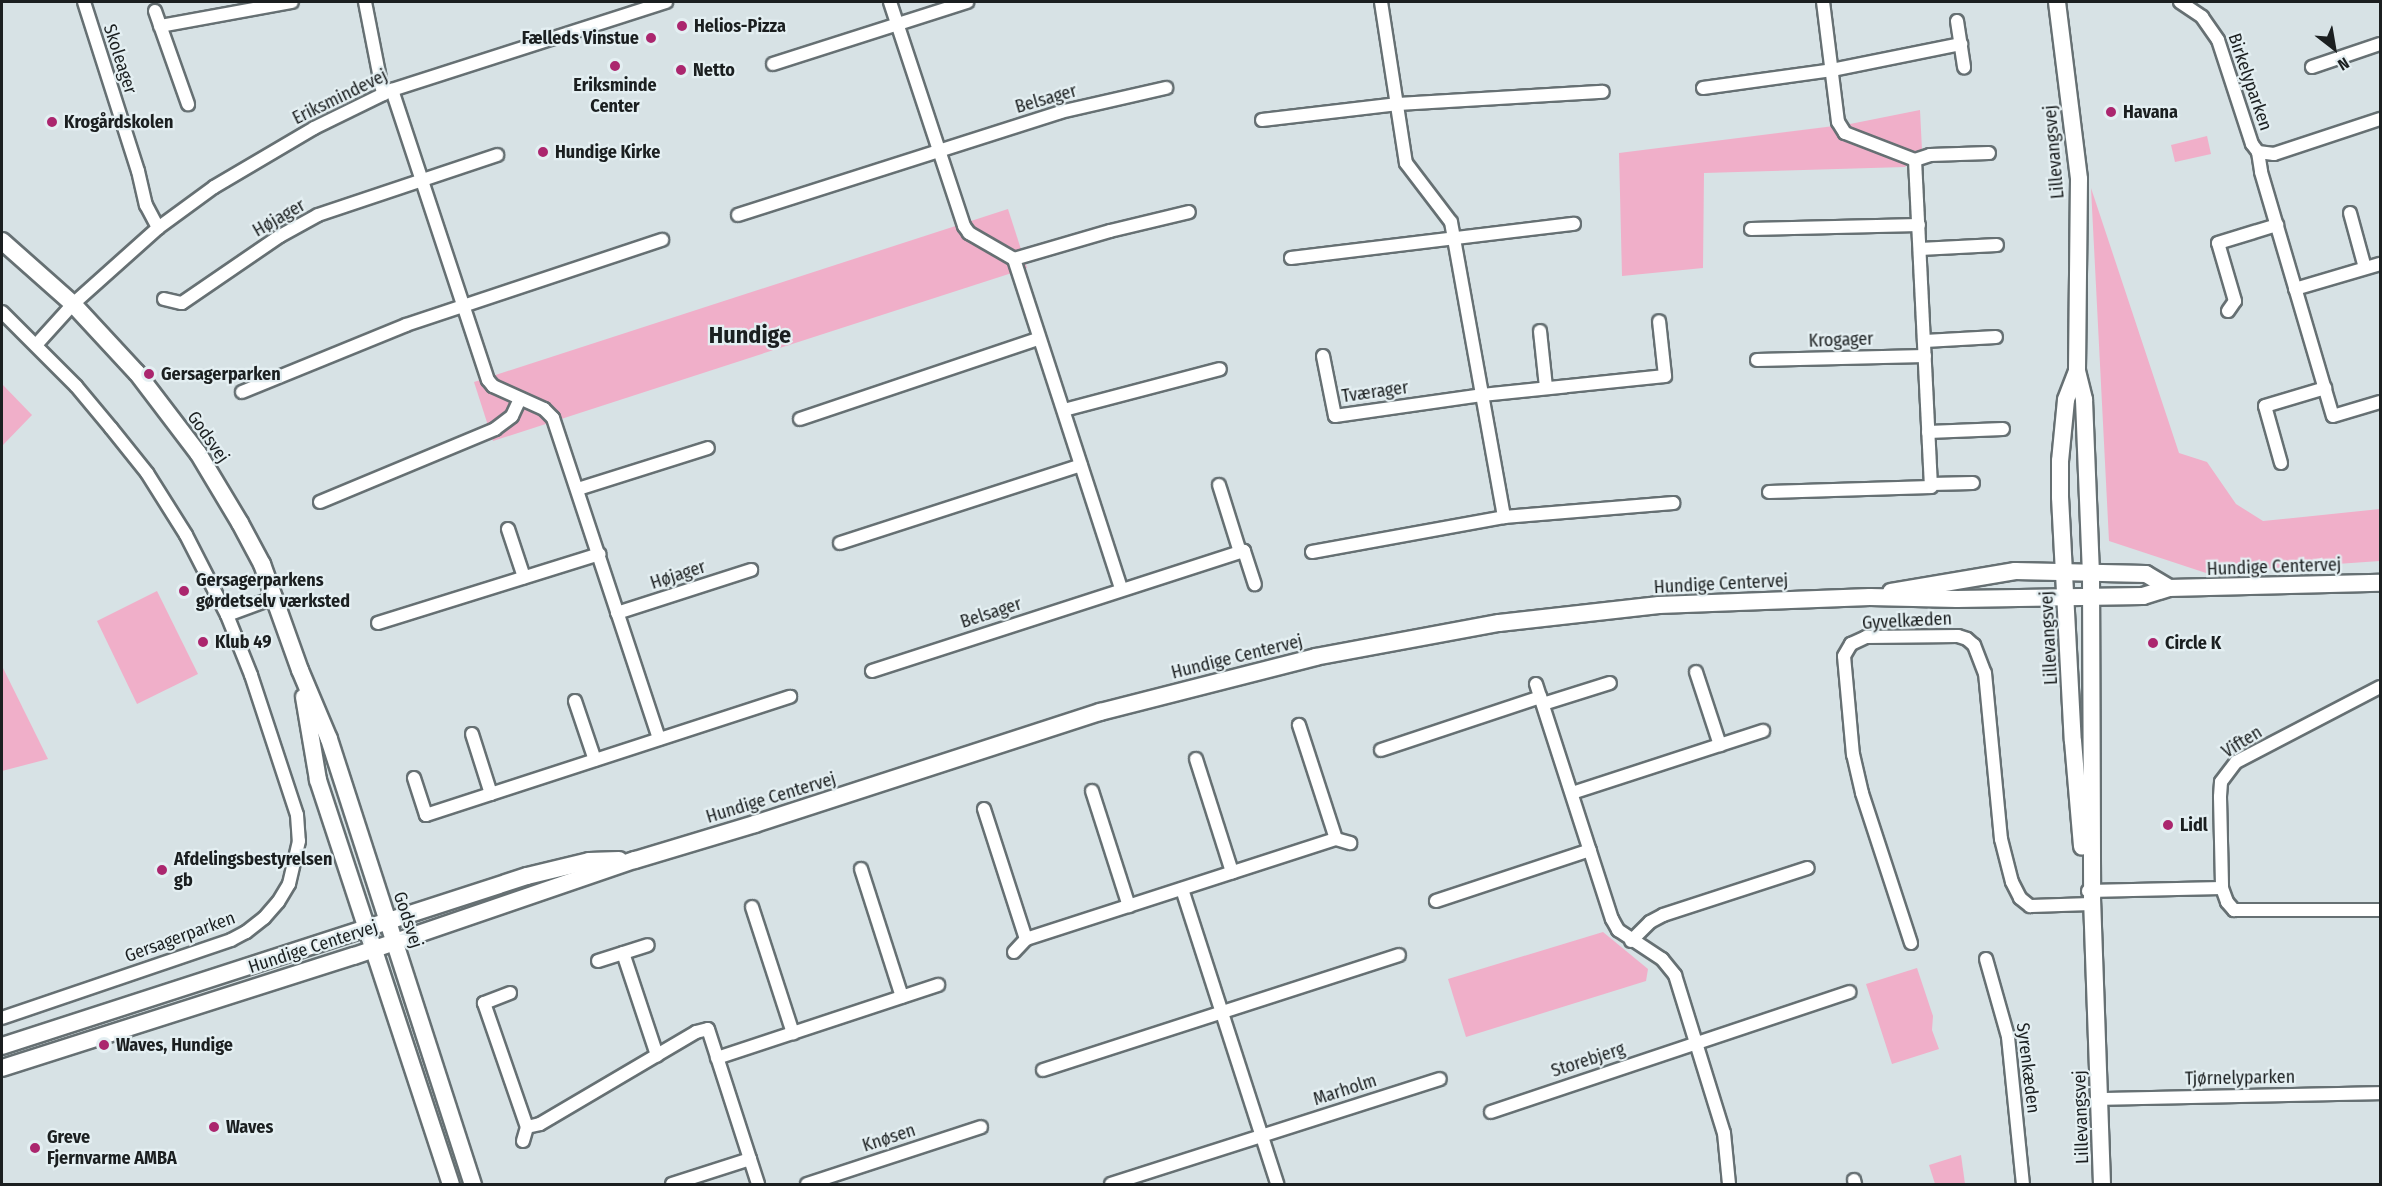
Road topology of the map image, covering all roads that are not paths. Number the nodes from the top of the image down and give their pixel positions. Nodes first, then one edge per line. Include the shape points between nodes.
1 (84, 2) edge
2 (292, 2) edge
3 (365, 2) edge
4 (666, 2) edge
5 (890, 2) edge
6 (967, 2) edge
7 (1381, 2) edge
8 (1823, 2) edge
9 (2057, 2) edge
10 (2180, 2) edge
11 (155, 11) dead end
12 (1957, 21) dead end
13 (897, 23) junction
14 (160, 26) junction
15 (1961, 44) junction
16 (2380, 44) edge
17 (773, 64) dead end
18 (1964, 67) dead end
19 (2312, 67) dead end
20 (1832, 70) junction
21 (1166, 88) dead end
22 (1703, 88) dead end
23 (388, 92) junction
24 (1603, 92) dead end
25 (188, 104) dead end
26 (1398, 104) junction
27 (2380, 119) edge
28 (1262, 120) dead end
29 (939, 152) junction
30 (2258, 152) junction
31 (1989, 153) dead end
32 (497, 155) dead end
33 (1915, 160) junction
34 (422, 179) junction
35 (1189, 212) dead end
36 (2350, 213) dead end
37 (738, 215) dead end
38 (1574, 224) dead end
39 (1919, 225) junction
40 (2277, 225) junction
41 (158, 228) junction
42 (1751, 229) dead end
43 (1454, 236) junction
44 (662, 240) dead end
45 (2, 241) edge
46 (1997, 245) dead end
47 (1920, 249) junction
48 (1291, 258) dead end
49 (1014, 259) junction
50 (2380, 264) edge
51 (2365, 268) junction
52 (2295, 289) junction
53 (164, 298) dead end
54 (73, 304) junction
55 (463, 305) junction
56 (2228, 311) dead end
57 (2, 312) edge
58 (1659, 321) dead end
59 (1540, 331) dead end
60 (1996, 337) dead end
61 (1038, 339) junction
62 (1924, 341) junction
63 (36, 345) junction
64 (1323, 356) dead end
65 (1925, 356) junction
66 (1757, 360) dead end
67 (1220, 369) dead end
68 (2077, 371) junction
69 (1546, 387) junction
70 (2325, 388) junction
71 (242, 392) dead end
72 (1482, 395) junction
73 (520, 399) junction
74 (2380, 402) edge
75 (1064, 410) junction
76 (800, 419) dead end
77 (2003, 429) dead end
78 (1928, 432) junction
79 (708, 448) dead end
80 (2281, 463) dead end
81 (1082, 465) junction
82 (1973, 483) dead end
83 (1931, 484) junction
84 (1219, 485) dead end
85 (578, 489) junction
86 (1770, 492) dead end
87 (320, 501) dead end
88 (1673, 503) dead end
89 (1504, 517) junction
90 (508, 530) dead end
91 (840, 543) dead end
92 (1240, 552) junction
93 (1312, 552) dead end
94 (599, 554) junction
95 (750, 570) dead end
96 (2065, 570) junction
97 (2091, 572) junction
98 (524, 577) junction
99 (2380, 583) edge
100 (1255, 584) dead end
101 (2169, 588) junction
102 (1121, 589) junction
103 (276, 597) junction
104 (1870, 597) junction
105 (2067, 597) junction
106 (2091, 597) junction
107 (617, 613) junction
108 (227, 615) junction
109 (378, 622) dead end
110 (300, 670) junction
111 (872, 670) dead end
112 (1696, 672) dead end
113 (1610, 683) dead end
114 (1536, 684) dead end
115 (2380, 687) edge
116 (790, 697) dead end
117 (1542, 700) junction
118 (575, 701) dead end
119 (1299, 725) dead end
120 (1763, 731) dead end
121 (472, 734) dead end
122 (659, 739) junction
123 (1720, 745) junction
124 (1381, 750) dead end
125 (1196, 759) dead end
126 (595, 760) junction
127 (414, 778) dead end
128 (1092, 791) dead end
129 (1572, 793) junction
130 (491, 794) junction
131 (984, 809) dead end
132 (1336, 839) junction
133 (1350, 843) dead end
134 (1590, 850) junction
135 (635, 860) junction
136 (1808, 868) dead end
137 (861, 869) dead end
138 (1232, 872) junction
139 (1182, 888) junction
140 (2222, 888) junction
141 (2091, 896) junction
142 (1436, 902) dead end
143 (1129, 906) junction
144 (752, 907) dead end
145 (2380, 910) edge
146 (387, 921) junction
147 (366, 929) junction
148 (1026, 939) junction
149 (1631, 941) junction
150 (394, 942) junction
151 (1911, 943) dead end
152 (648, 945) dead end
153 (373, 949) junction
154 (1014, 952) dead end
155 (623, 953) junction
156 (1399, 955) dead end
157 (1986, 959) dead end
158 (598, 961) dead end
159 (938, 985) dead end
160 (1849, 992) dead end
161 (510, 993) dead end
162 (902, 997) junction
163 (1222, 1012) junction
164 (2, 1018) edge
165 (793, 1033) junction
166 (1696, 1043) junction
167 (2, 1046) edge
168 (657, 1055) junction
169 (717, 1058) junction
170 (2, 1068) edge
171 (1043, 1070) dead end
172 (1440, 1078) dead end
173 (2380, 1093) edge
174 (2099, 1099) junction
175 (1491, 1112) dead end
176 (981, 1126) dead end
177 (526, 1127) junction
178 (1261, 1136) junction
179 (523, 1141) dead end
180 (750, 1159) junction
181 (451, 1185) edge
182 (473, 1185) edge
183 (672, 1185) edge
184 (758, 1185) edge
185 (807, 1185) edge
186 (1111, 1185) edge
187 (1277, 1185) edge
188 (1729, 1185) edge
189 (2024, 1185) edge
190 (2103, 1185) edge

1 - 41 street, Skoleager via 146,205
2 - 14 street
3 - 23 street
4 - 23 street, Eriksmindevej
5 - 13 street
6 - 13 street
7 - 26 street
8 - 20 street
9 - 68 street, Lillevangsvej via 2079,179
10 - 30 street, Birkelyparken via 2202,17 2213,31
11 - 14 street
12 - 15 street
13 - 17 street
13 - 29 street
14 - 25 street
15 - 18 street
15 - 20 street
16 - 19 street
20 - 22 street
20 - 33 street via 1838,122 1845,133
21 - 29 street, Belsager via 1060,112
23 - 34 street
23 - 41 street, Eriksmindevej via 260,158
24 - 26 street
26 - 28 street
26 - 43 street via 1406,163 1448,216
27 - 30 street, Birkelyparken via 2274,154
29 - 37 street, Belsager
29 - 49 street via 964,226 969,233
30 - 40 street, Birkelyparken
31 - 33 street via 1930,155
32 - 34 street, Højager
33 - 39 street
34 - 53 street, Højager via 318,215 280,236 182,303
34 - 55 street
35 - 49 street
36 - 51 street
38 - 43 street
39 - 42 street
39 - 47 street
40 - 52 street, Birkelyparken
40 - 56 street via 2218,243 2235,301
41 - 54 street, Eriksmindevej
43 - 48 street
43 - 72 street
44 - 55 street
45 - 54 street, Godsvej
46 - 47 street
47 - 62 street
49 - 61 street
50 - 51 street
51 - 52 street
52 - 70 street, Birkelyparken
54 - 63 street
54 - 103 street, Godsvej via 137,373 198,453 240,523
55 - 71 street
55 - 73 street via 490,383
57 - 63 street, Gersagerparken
58 - 69 street, Tværager via 1665,376
59 - 69 street
60 - 62 street
61 - 75 street
61 - 76 street
62 - 65 street
63 - 108 street, Gersagerparken via 76,386 147,473 186,535
64 - 72 street, Tværager via 1335,417
65 - 66 street, Krogager
65 - 78 street
67 - 75 street
68 - 96 street, Lillevangsvej via 2066,400 2061,453
68 - 97 street, Lillevangsvej via 2084,400
69 - 72 street, Tværager
70 - 74 street, Birkelyparken via 2333,416
70 - 80 street via 2265,406
72 - 89 street
73 - 85 street via 544,409 553,418
73 - 87 street via 512,416 495,429
75 - 81 street
77 - 78 street
78 - 83 street
79 - 85 street
81 - 91 street
81 - 102 street
82 - 83 street
83 - 86 street
84 - 92 street
85 - 94 street
88 - 89 street
89 - 93 street
90 - 98 street
92 - 100 street via 1244,551
92 - 102 street, Belsager
94 - 98 street
94 - 107 street
95 - 107 street, Højager
96 - 97 street, Hundige Centervej
96 - 104 street, Hundige Centervej via 1987,574
96 - 105 street, Lillevangsvej
97 - 101 street, Hundige Centervej via 2146,574
97 - 106 street, Lillevangsvej
98 - 109 street
99 - 101 street, Hundige Centervej
101 - 106 street, Hundige Centervej via 2143,596
102 - 111 street, Belsager
103 - 108 street
103 - 110 street, Godsvej
104 - 105 street, Hundige Centervej
104 - 135 street, Hundige Centervej via 1648,607 1498,623 1315,657 1100,712
105 - 106 street, Hundige Centervej
105 - 141 street, Lillevangsvej via 2073,741
106 - 141 street, Lillevangsvej
107 - 122 street
108 - 164 street, Gersagerparken via 297,815 299,841 295,864 283,893 264,918 231,940
110 - 146 street, Godsvej via 329,739
110 - 147 street, Godsvej via 318,780
112 - 123 street
113 - 117 street
114 - 117 street
115 - 140 street, Viften via 2236,762 2227,771 2220,797
116 - 122 street
117 - 124 street
117 - 129 street
118 - 126 street
119 - 132 street
120 - 123 street
121 - 130 street
122 - 126 street
123 - 129 street
125 - 138 street
126 - 130 street
127 - 130 street via 426,815
128 - 143 street
129 - 134 street
131 - 148 street
132 - 133 street
132 - 138 street
134 - 142 street
134 - 149 street via 1611,919
135 - 146 street, Hundige Centervej via 590,861 527,876
135 - 150 street, Hundige Centervej
136 - 149 street via 1663,915
137 - 162 street
138 - 139 street
139 - 143 street
139 - 163 street
140 - 141 street
140 - 145 street via 2234,910
141 - 151 street, Gyvelkæden via 2030,906 2020,898 2012,882 2001,839 1985,673 1974,645 1958,636 1866,637 1851,644 1844,656 1853,755
141 - 174 street, Lillevangsvej
143 - 148 street
144 - 165 street
146 - 147 street, Hundige Centervej
146 - 150 street, Godsvej
147 - 153 street, Godsvej
147 - 167 street, Hundige Centervej
148 - 154 street
149 - 166 street via 1662,959 1675,975
150 - 153 street, Hundige Centervej
150 - 182 street, Godsvej
152 - 155 street
153 - 170 street, Hundige Centervej
153 - 181 street, Godsvej
155 - 158 street
155 - 168 street
156 - 163 street
157 - 189 street, Syrenkæden via 2008,1037
159 - 162 street
160 - 166 street, Storebjerg
161 - 177 street via 484,1003
162 - 165 street
163 - 171 street
163 - 178 street
165 - 169 street
166 - 175 street, Storebjerg
166 - 188 street via 1724,1133
168 - 169 street via 708,1029
168 - 177 street via 540,1124
169 - 180 street
172 - 178 street, Marholm
173 - 174 street, Tjørnelyparken
174 - 190 street, Lillevangsvej
176 - 185 street, Knøsen
177 - 179 street
178 - 186 street, Marholm
178 - 187 street
180 - 183 street
180 - 184 street

